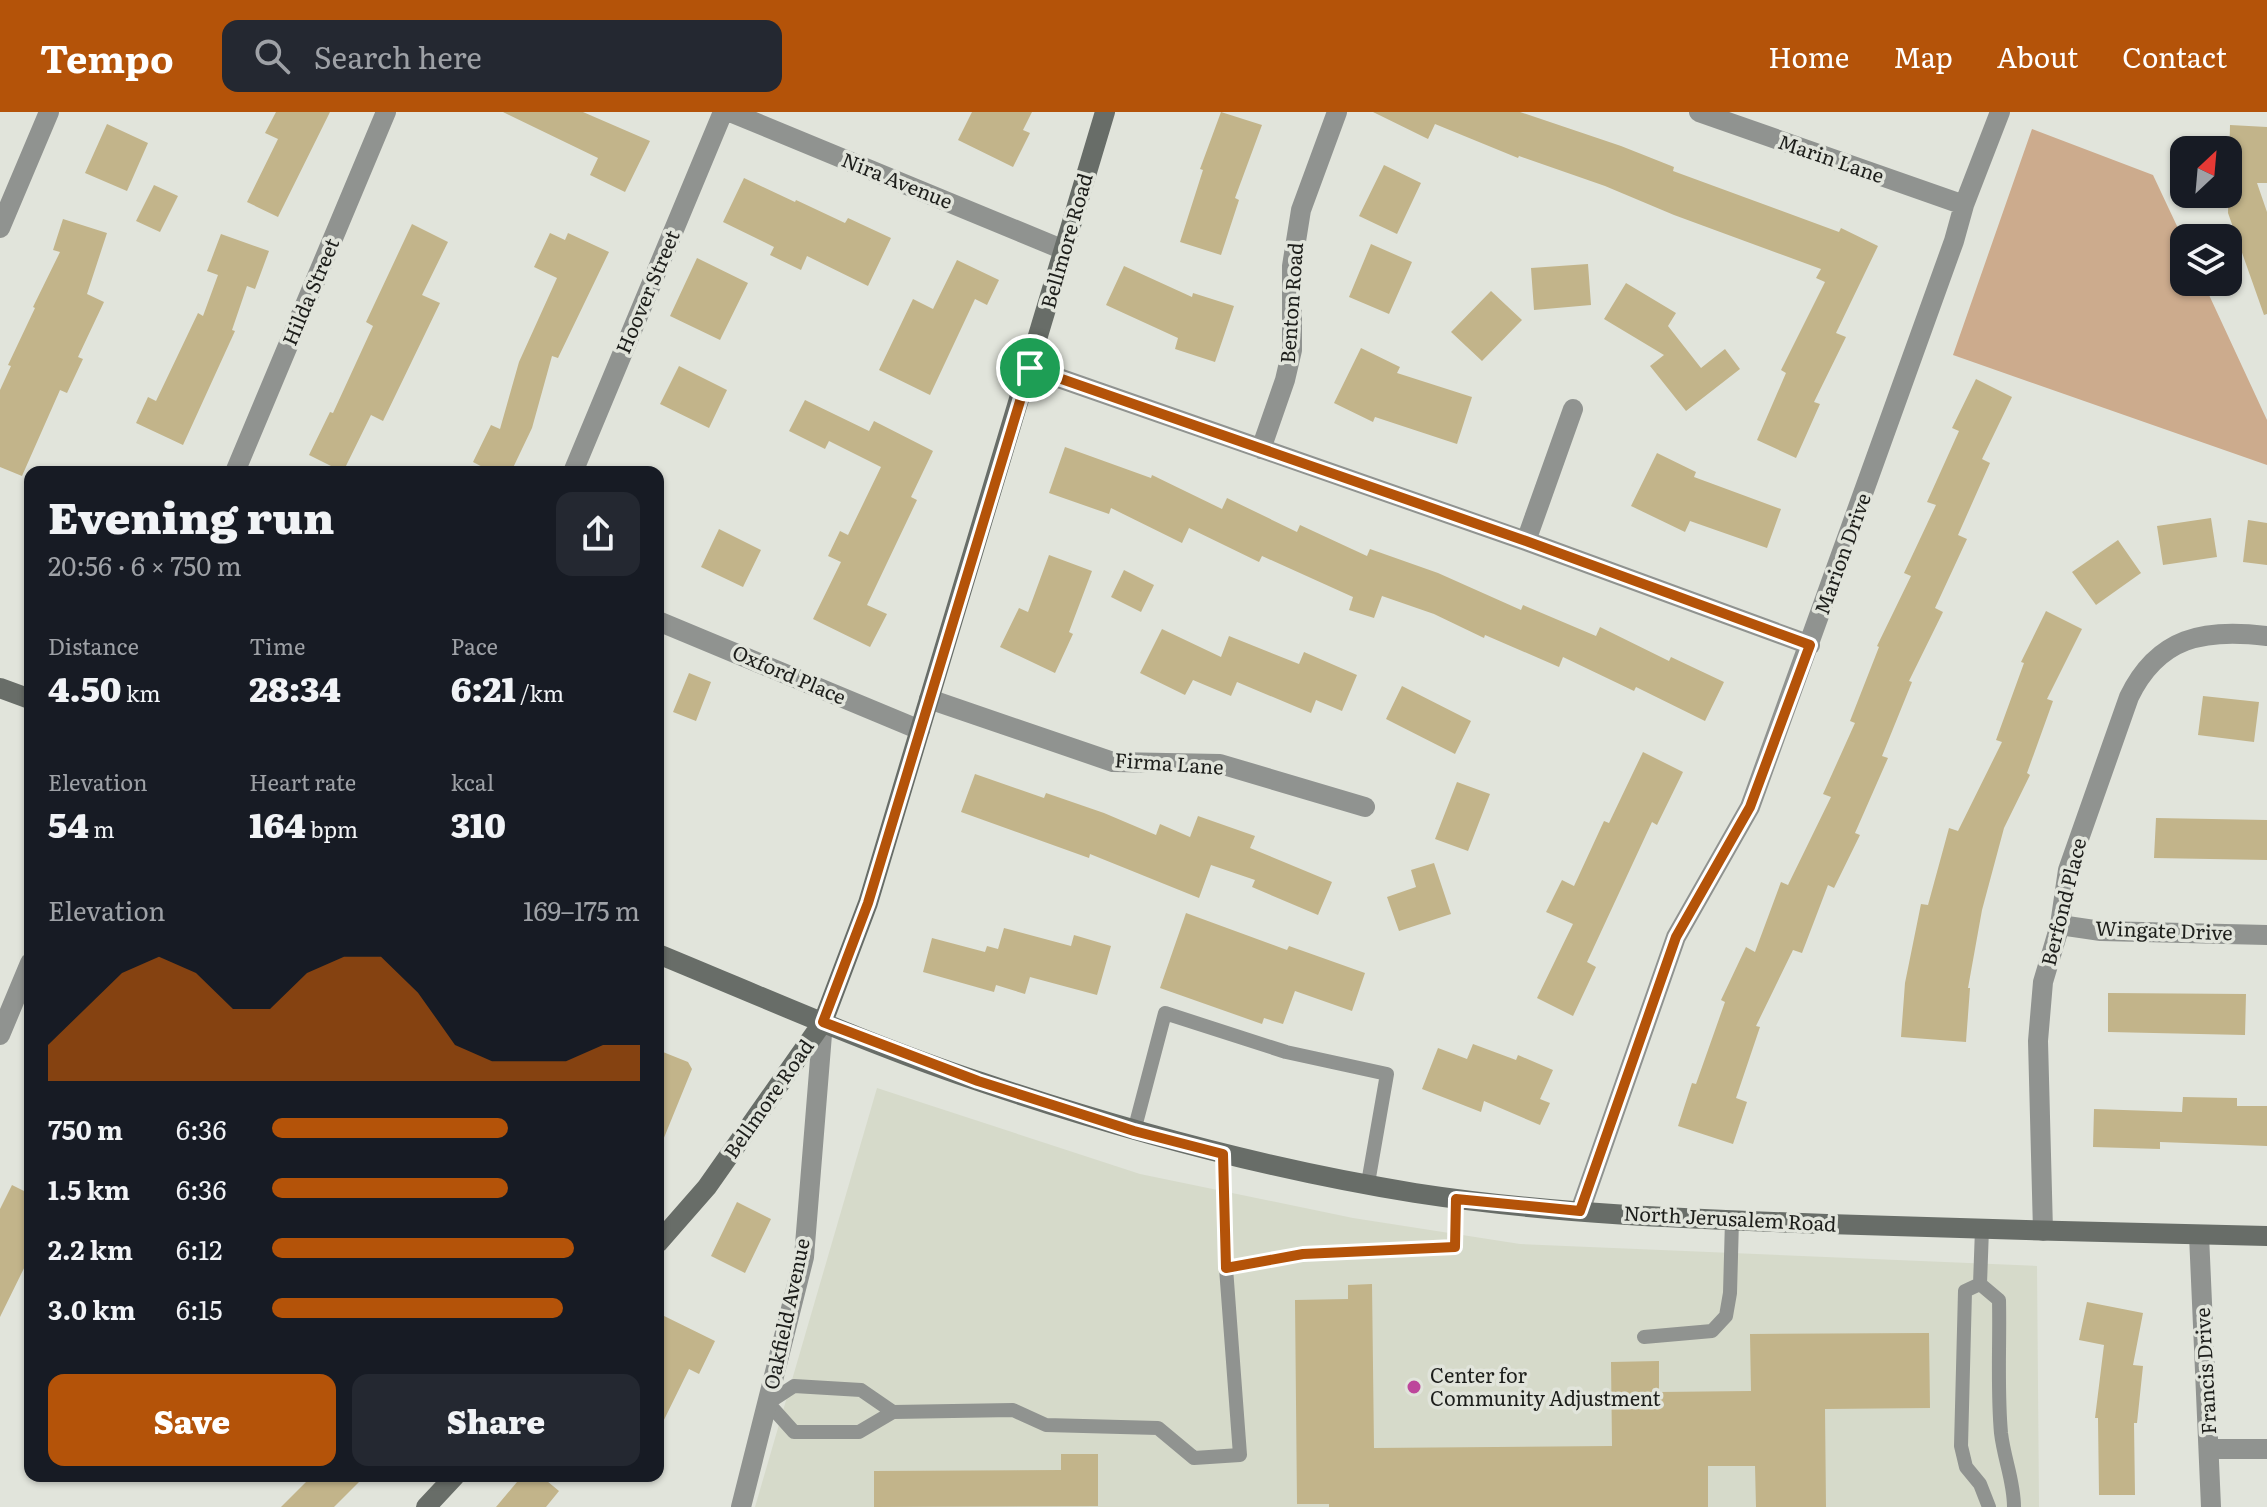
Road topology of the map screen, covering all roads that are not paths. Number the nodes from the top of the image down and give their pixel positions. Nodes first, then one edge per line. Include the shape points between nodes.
1 (49, 112) edge
2 (386, 112) edge
3 (723, 112) edge
4 (730, 112) edge
5 (1105, 112) edge
6 (1337, 112) edge
7 (1699, 112) edge
8 (2000, 112) edge
9 (1964, 205) junction
10 (0, 228) edge
11 (1064, 250) junction
12 (1030, 368) junction
13 (1573, 409) dead end
14 (1261, 449) junction
15 (238, 466) edge
16 (576, 466) edge
17 (1526, 541) junction
18 (664, 623) edge
19 (2267, 636) edge
20 (1810, 645) junction
21 (0, 688) edge
22 (24, 697) edge
23 (929, 699) junction
24 (920, 730) junction
25 (1365, 807) dead end
26 (2060, 925) junction
27 (2267, 935) edge
28 (664, 956) edge
29 (24, 977) edge
30 (823, 1022) junction
31 (0, 1035) edge
32 (1134, 1131) junction
33 (1223, 1154) junction
34 (1368, 1183) junction
35 (1456, 1199) junction
36 (1580, 1211) junction
37 (1732, 1220) junction
38 (1982, 1229) junction
39 (2043, 1231) junction
40 (2199, 1235) junction
41 (664, 1236) edge
42 (2267, 1236) edge
43 (1226, 1268) junction
44 (1980, 1284) junction
45 (1644, 1337) dead end
46 (768, 1403) junction
47 (893, 1412) junction
48 (2210, 1449) junction
49 (2267, 1449) edge
50 (449, 1482) edge
51 (426, 1507) edge
52 (741, 1507) edge
53 (1989, 1507) edge
54 (2014, 1507) edge
55 (2211, 1507) edge

1 - 10 street
2 - 15 street, Hilda Street
3 - 16 street, Hoover Street
4 - 11 street, Nira Avenue
5 - 11 main road, Bellmore Road
6 - 14 street, Benton Road via 1301,210 1292,266 1292,350
7 - 9 street, Marin Lane
8 - 9 street, Marion Drive
9 - 20 street, Marion Drive
11 - 12 main road, Bellmore Road
12 - 14 street
12 - 23 main road, Bellmore Road
13 - 17 street
14 - 17 street
17 - 20 street
18 - 24 street, Oxford Place
19 - 26 street, Berfond Place via 2204,636 2172,646 2140,675 2068,870
20 - 36 street, Marion Drive via 1750,807 1676,937
21 - 22 main road
23 - 24 main road, Bellmore Road
23 - 25 street, Firma Lane via 1113,762 1220,764
24 - 30 main road, Bellmore Road via 868,903
26 - 27 street, Wingate Drive via 2101,931
26 - 39 street, Berfond Place via 2043,982 2038,1041
28 - 30 main road, North Jerusalem Road
29 - 31 street
30 - 32 main road, North Jerusalem Road via 978,1081
30 - 41 main road, Bellmore Road via 707,1187
30 - 46 street, Oakfield Avenue via 804,1257
32 - 33 main road, North Jerusalem Road
32 - 34 lane via 1165,1013 1286,1052 1387,1074
33 - 34 main road, North Jerusalem Road
33 - 43 lane
34 - 35 main road, North Jerusalem Road
35 - 36 main road, North Jerusalem Road
35 - 43 lane via 1455,1247 1303,1254
36 - 37 main road, North Jerusalem Road
37 - 38 main road, North Jerusalem Road
37 - 45 lane via 1726,1316 1712,1331
38 - 39 main road, North Jerusalem Road
38 - 44 lane
39 - 40 main road, North Jerusalem Road
40 - 42 main road, North Jerusalem Road
40 - 48 street, Francis Drive
43 - 47 lane via 1240,1455 1194,1458 1158,1428 1046,1425 1013,1410
44 - 53 lane via 1965,1291 1961,1446 1966,1467
44 - 54 lane via 1999,1300 2001,1425
46 - 47 lane via 794,1386 861,1390
46 - 47 lane via 794,1432 859,1432
46 - 52 street, Oakfield Avenue
48 - 49 street
48 - 55 street, Francis Drive
50 - 51 main road

